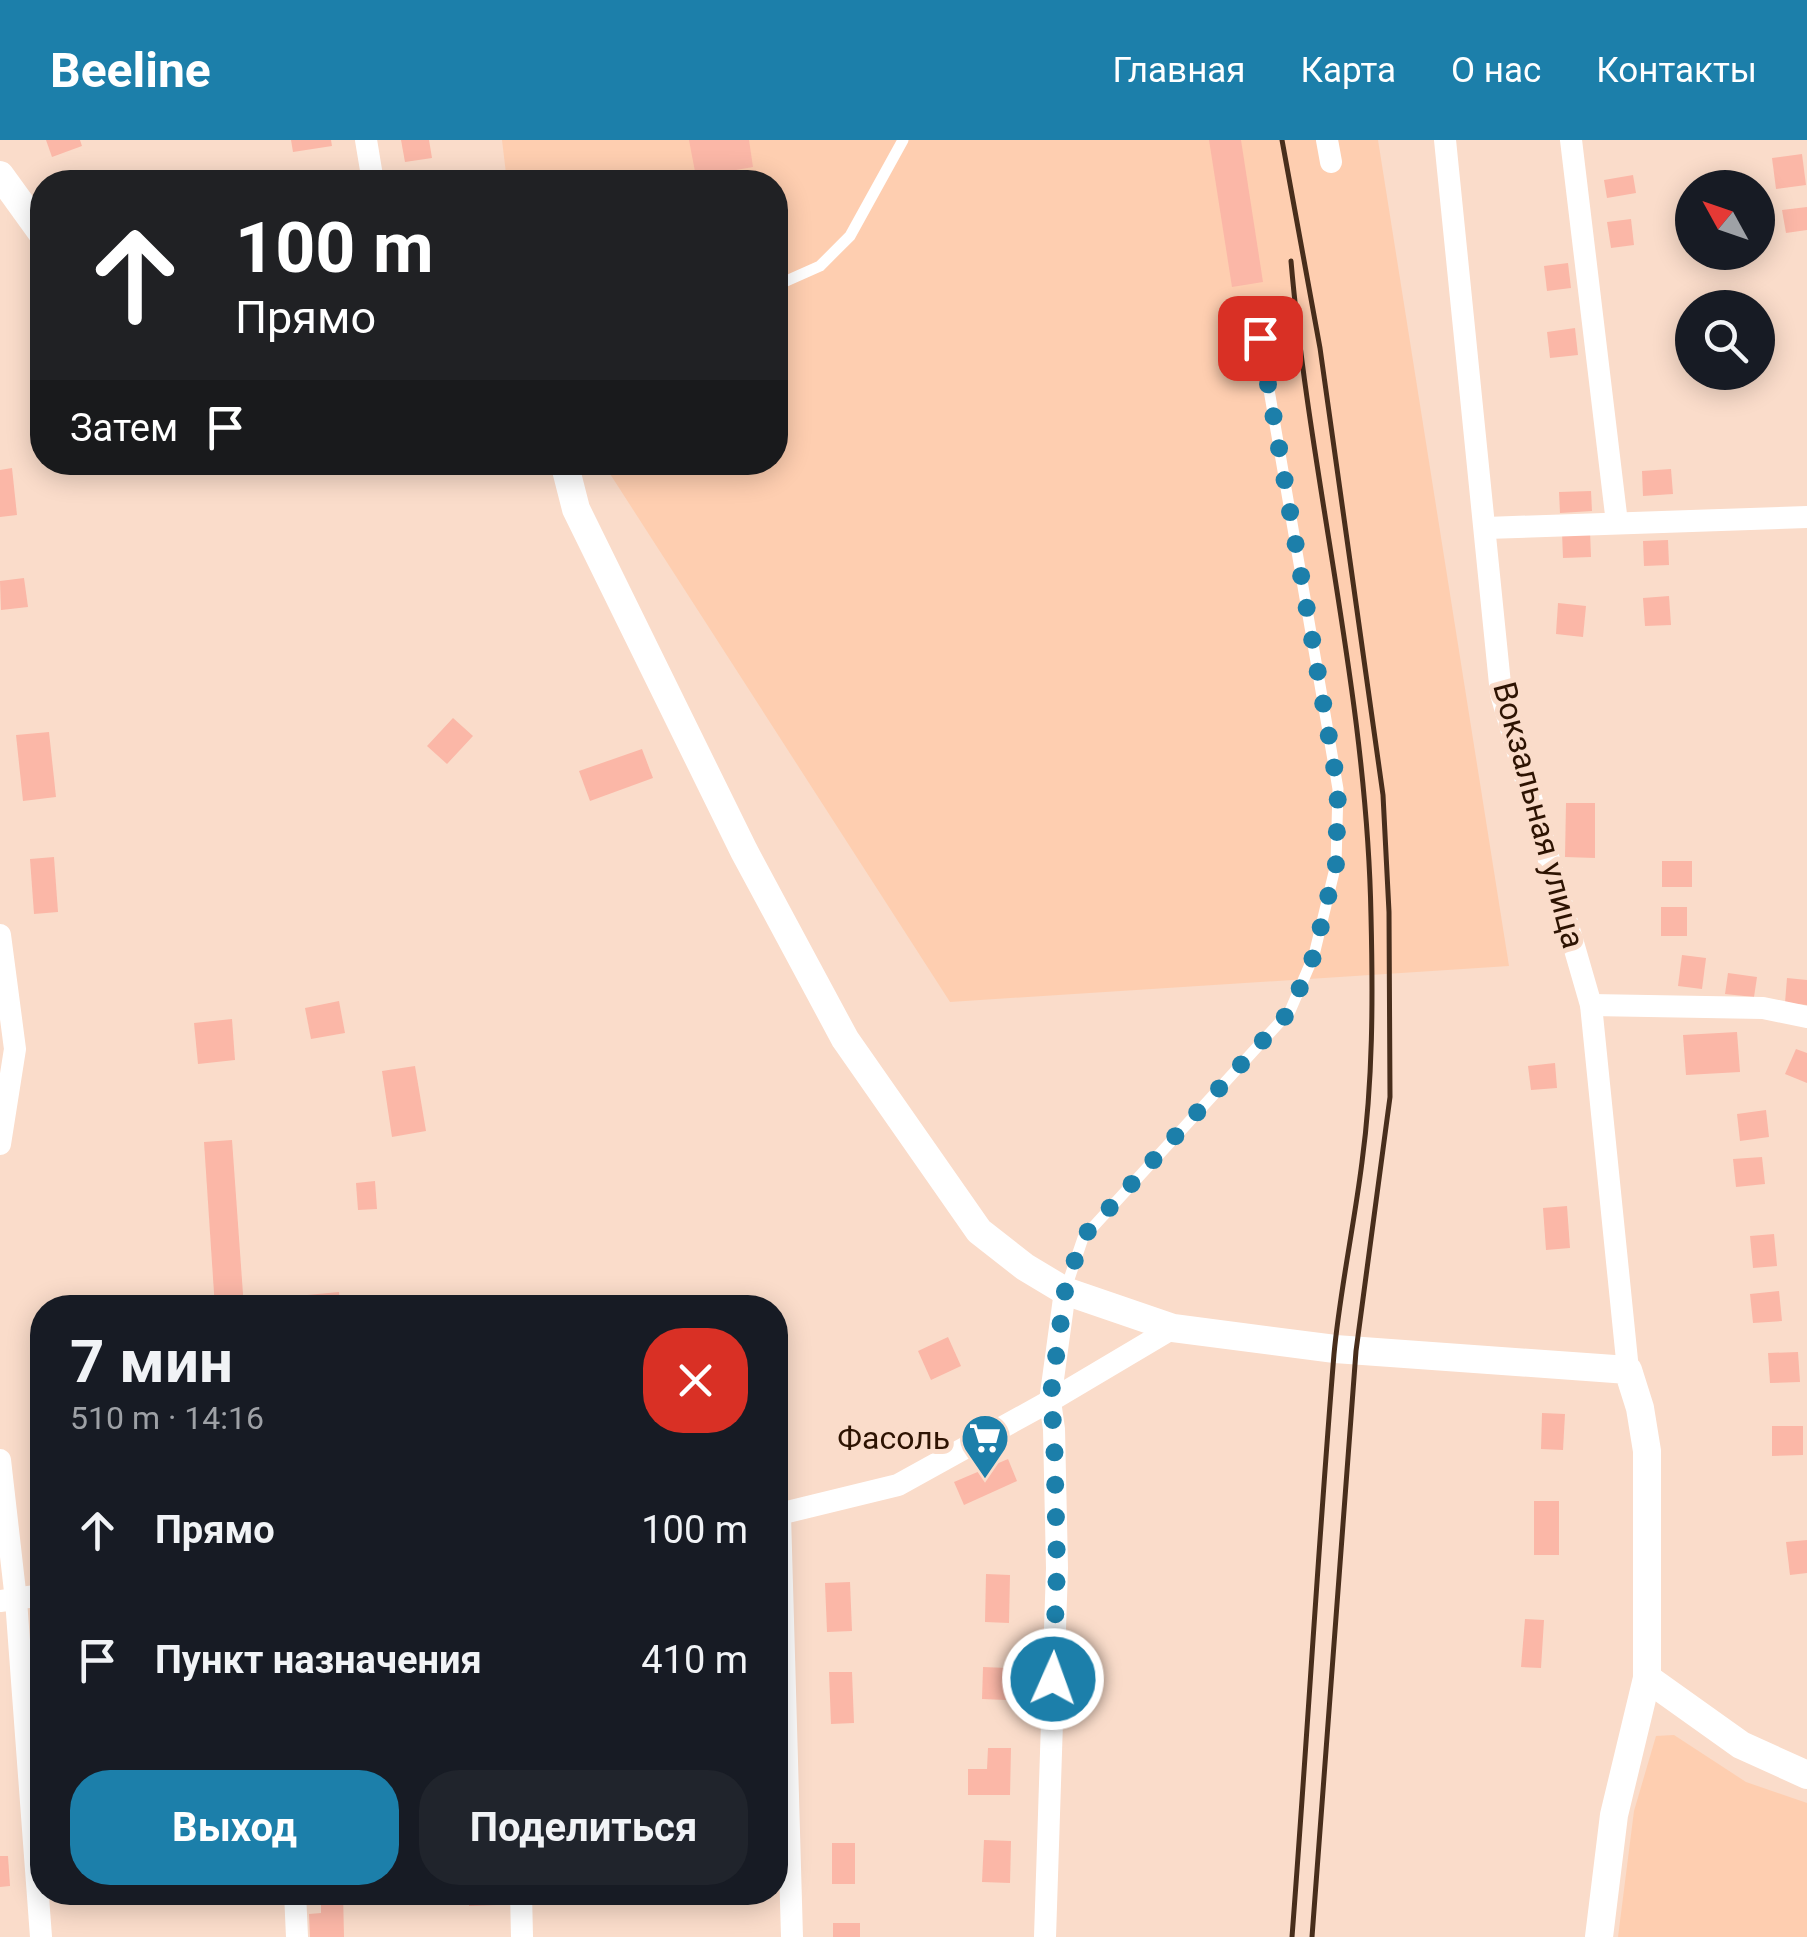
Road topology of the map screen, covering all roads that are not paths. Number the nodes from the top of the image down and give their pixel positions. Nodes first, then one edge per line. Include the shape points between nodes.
1 (366, 140) edge
2 (903, 140) edge
3 (1446, 140) edge
4 (1570, 140) edge
5 (371, 170) edge
6 (0, 175) edge
7 (30, 217) edge
8 (788, 280) edge
9 (1254, 303) dead end
10 (567, 475) edge
11 (1807, 517) edge
12 (1617, 523) junction
13 (1486, 528) junction
14 (0, 935) edge
15 (1591, 1005) junction
16 (1807, 1016) edge
17 (0, 1144) edge
18 (1065, 1291) junction
19 (1173, 1328) junction
20 (1628, 1370) junction
21 (1050, 1401) junction
22 (0, 1460) edge
23 (788, 1512) edge
24 (8, 1601) edge
25 (1647, 1678) junction
26 (1807, 1775) edge
27 (788, 1816) edge
28 (30, 1825) edge
29 (38, 1905) edge
30 (296, 1905) edge
31 (521, 1905) edge
32 (41, 1937) edge
33 (297, 1937) edge
34 (522, 1937) edge
35 (792, 1937) edge
36 (1045, 1937) edge
37 (1599, 1937) edge

1 - 5 street
2 - 8 lane via 850,236 820,266
3 - 13 street, Вокзальная улица
4 - 12 street
6 - 7 street
9 - 18 lane via 1338,789 1336,864 1314,955 1290,1011 1082,1238
10 - 18 street via 576,509 845,1039 979,1231
11 - 12 street
12 - 13 street
13 - 15 street, Вокзальная улица via 1502,694
14 - 17 street via 14,1049
15 - 16 street via 1763,1008
15 - 20 street, Вокзальная улица
18 - 19 street
18 - 21 street
19 - 20 street via 1356,1351
19 - 21 street
20 - 25 street via 1647,1451
21 - 23 street via 898,1485
21 - 36 street via 1057,1568
22 - 24 street
24 - 28 street
25 - 26 street via 1741,1745
25 - 37 street via 1614,1815
27 - 35 street
29 - 32 street
30 - 33 street
31 - 34 street

